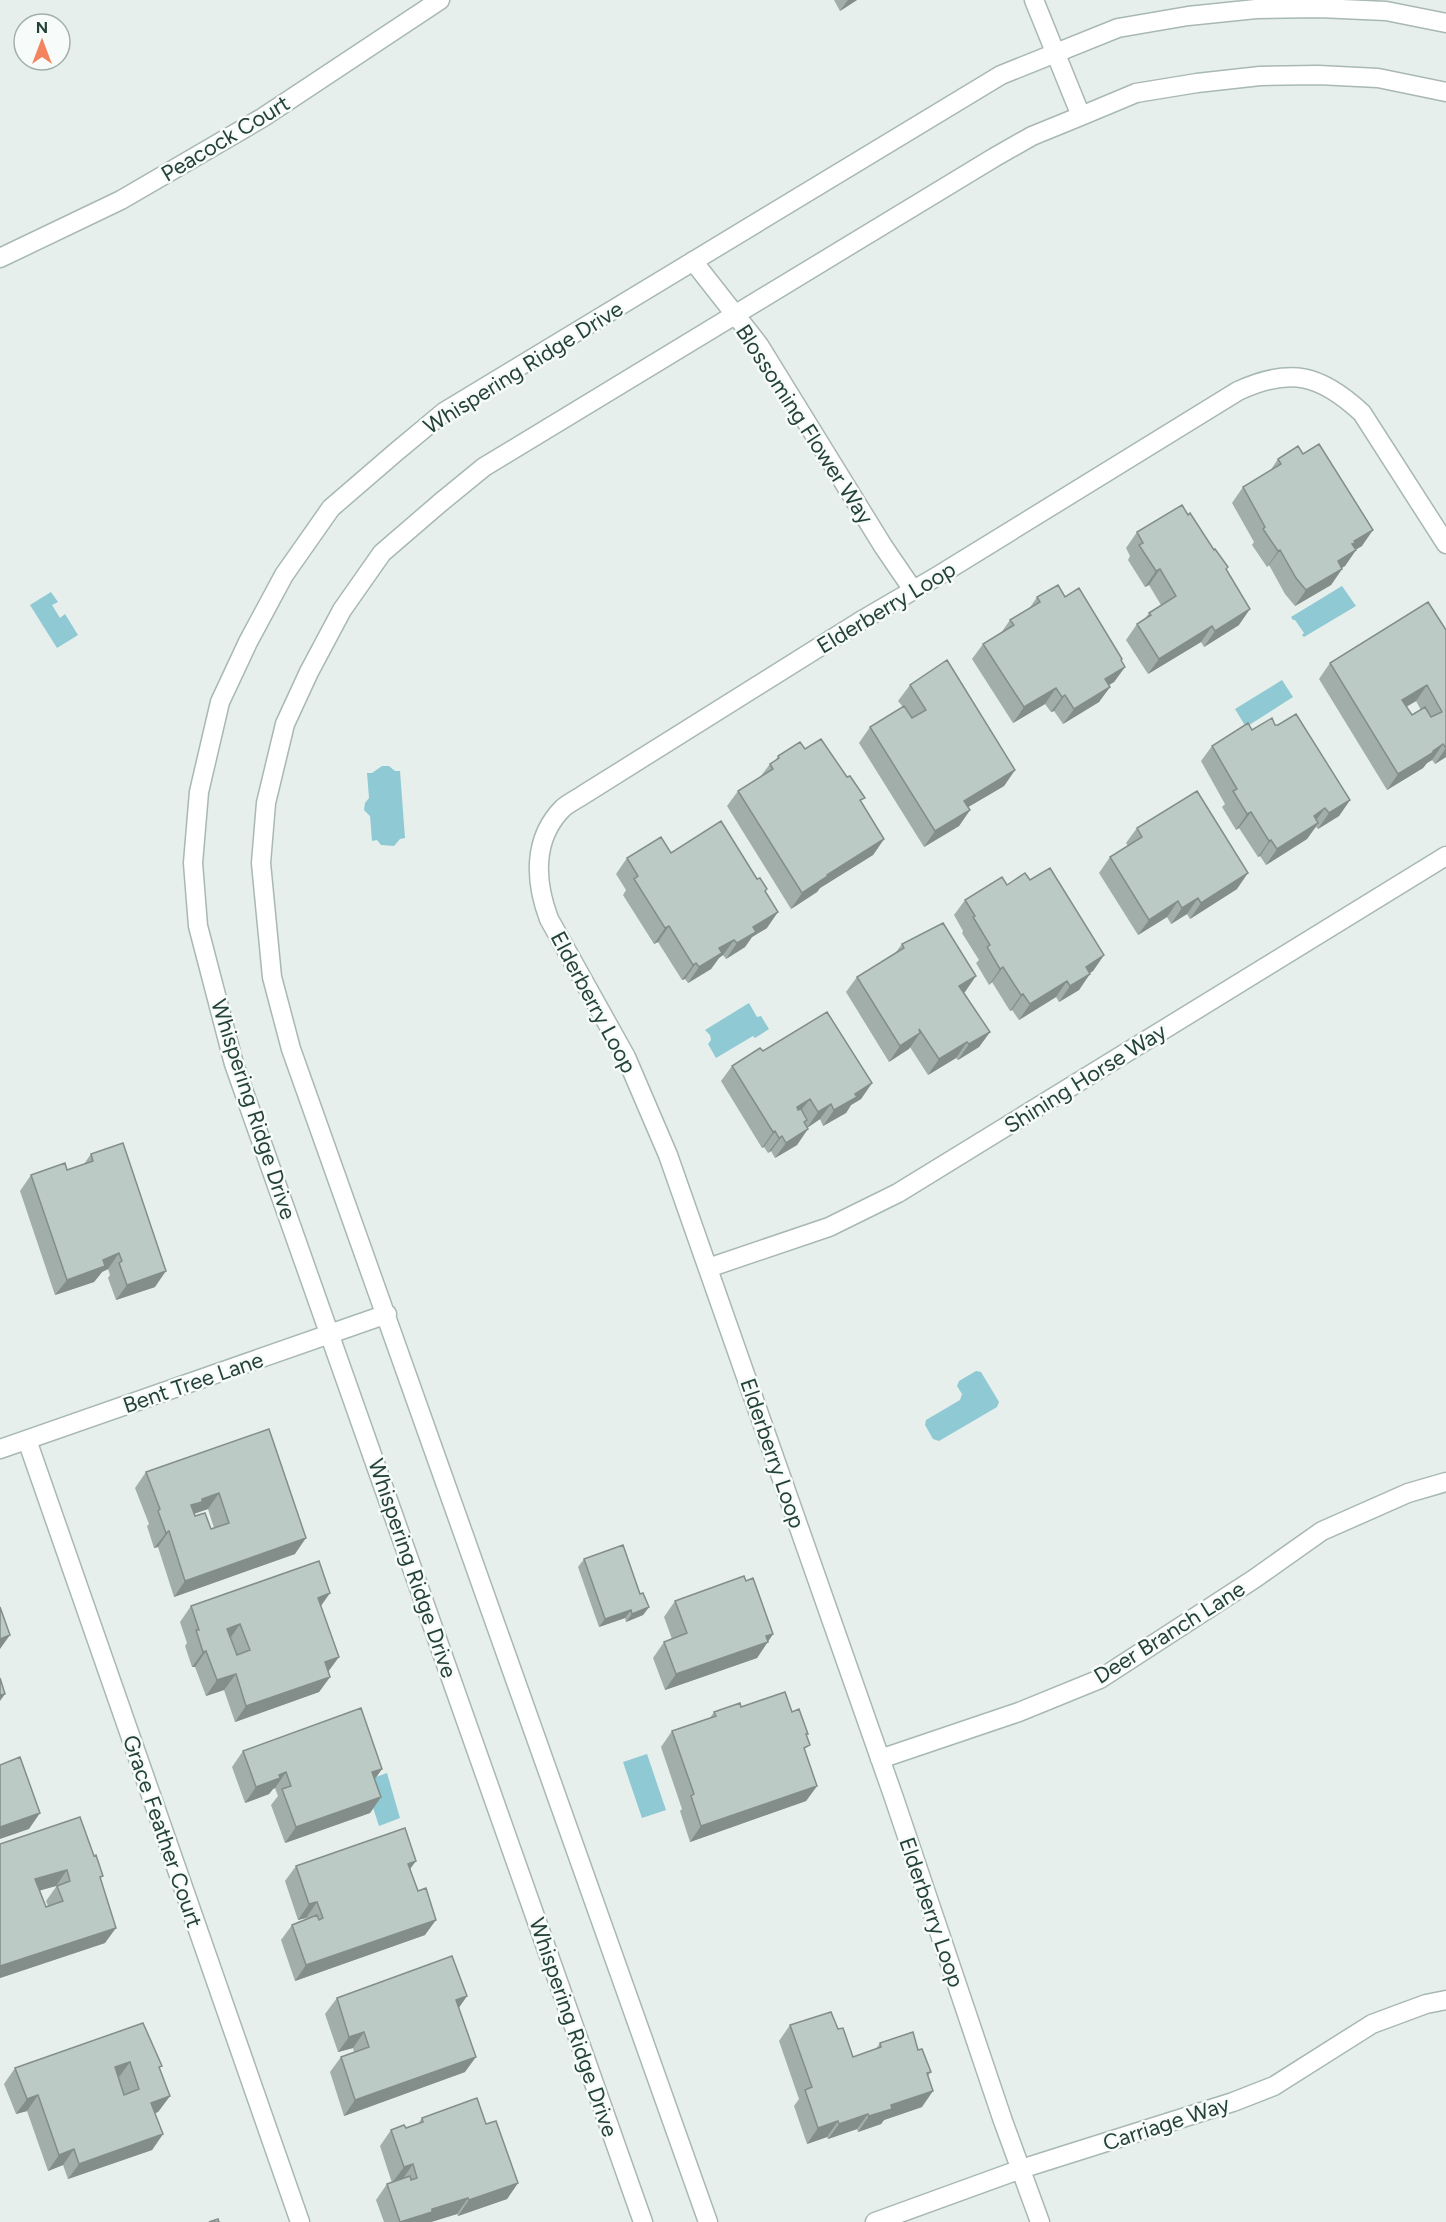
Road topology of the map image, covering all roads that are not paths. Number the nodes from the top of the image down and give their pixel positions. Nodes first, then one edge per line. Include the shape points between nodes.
1 (440, 0) edge
2 (1034, 0) edge
3 (1446, 22) edge
4 (1056, 54) junction
5 (1446, 92) edge
6 (1081, 116) junction
7 (0, 258) edge
8 (693, 261) junction
9 (734, 315) junction
10 (1446, 544) edge
11 (913, 590) junction
12 (1446, 856) edge
13 (708, 1269) junction
14 (387, 1314) junction
15 (331, 1334) junction
16 (27, 1440) junction
17 (0, 1449) edge
18 (1446, 1482) edge
19 (880, 1759) junction
20 (1446, 2000) edge
21 (1021, 2169) junction
22 (300, 2222) edge
23 (643, 2222) edge
24 (708, 2222) edge
25 (875, 2222) edge
26 (1040, 2222) edge

1 - 7 street, Peacock Court via 262,118 121,200
2 - 4 street
3 - 4 street, Whispering Ridge Drive via 1386,11 1256,9 1118,28
4 - 6 street
4 - 8 street, Whispering Ridge Drive via 1001,75
5 - 6 street via 1378,78 1260,76 1136,93
6 - 9 street via 994,157
8 - 9 street, Blossoming Flower Way
8 - 15 street, Whispering Ridge Drive via 444,412 331,508 284,575 220,702 199,792 194,863 198,926 234,1064
9 - 11 street, Blossoming Flower Way via 759,345
9 - 14 street via 484,467 382,554 342,610 285,724 266,803 261,863 272,977 291,1049
10 - 11 street, Elderberry Loop via 1362,413 1319,381 1288,376 1261,380 1238,391
11 - 13 street, Elderberry Loop via 563,808 540,851 540,896 549,919 626,1057 668,1155
12 - 13 street, Shining Horse Way via 897,1193 829,1227
13 - 19 street, Elderberry Loop
14 - 15 street, Bent Tree Lane
14 - 24 street
15 - 16 street, Bent Tree Lane
15 - 23 street, Whispering Ridge Drive
16 - 17 street, Bent Tree Lane
16 - 22 street, Grace Feather Court
18 - 19 street, Deer Branch Lane via 1408,1493 1322,1532 1100,1679 1019,1712
19 - 21 street, Elderberry Loop
20 - 21 street, Carriage Way via 1372,2024 1274,2086
21 - 25 street, Carriage Way
21 - 26 street, Elderberry Loop

